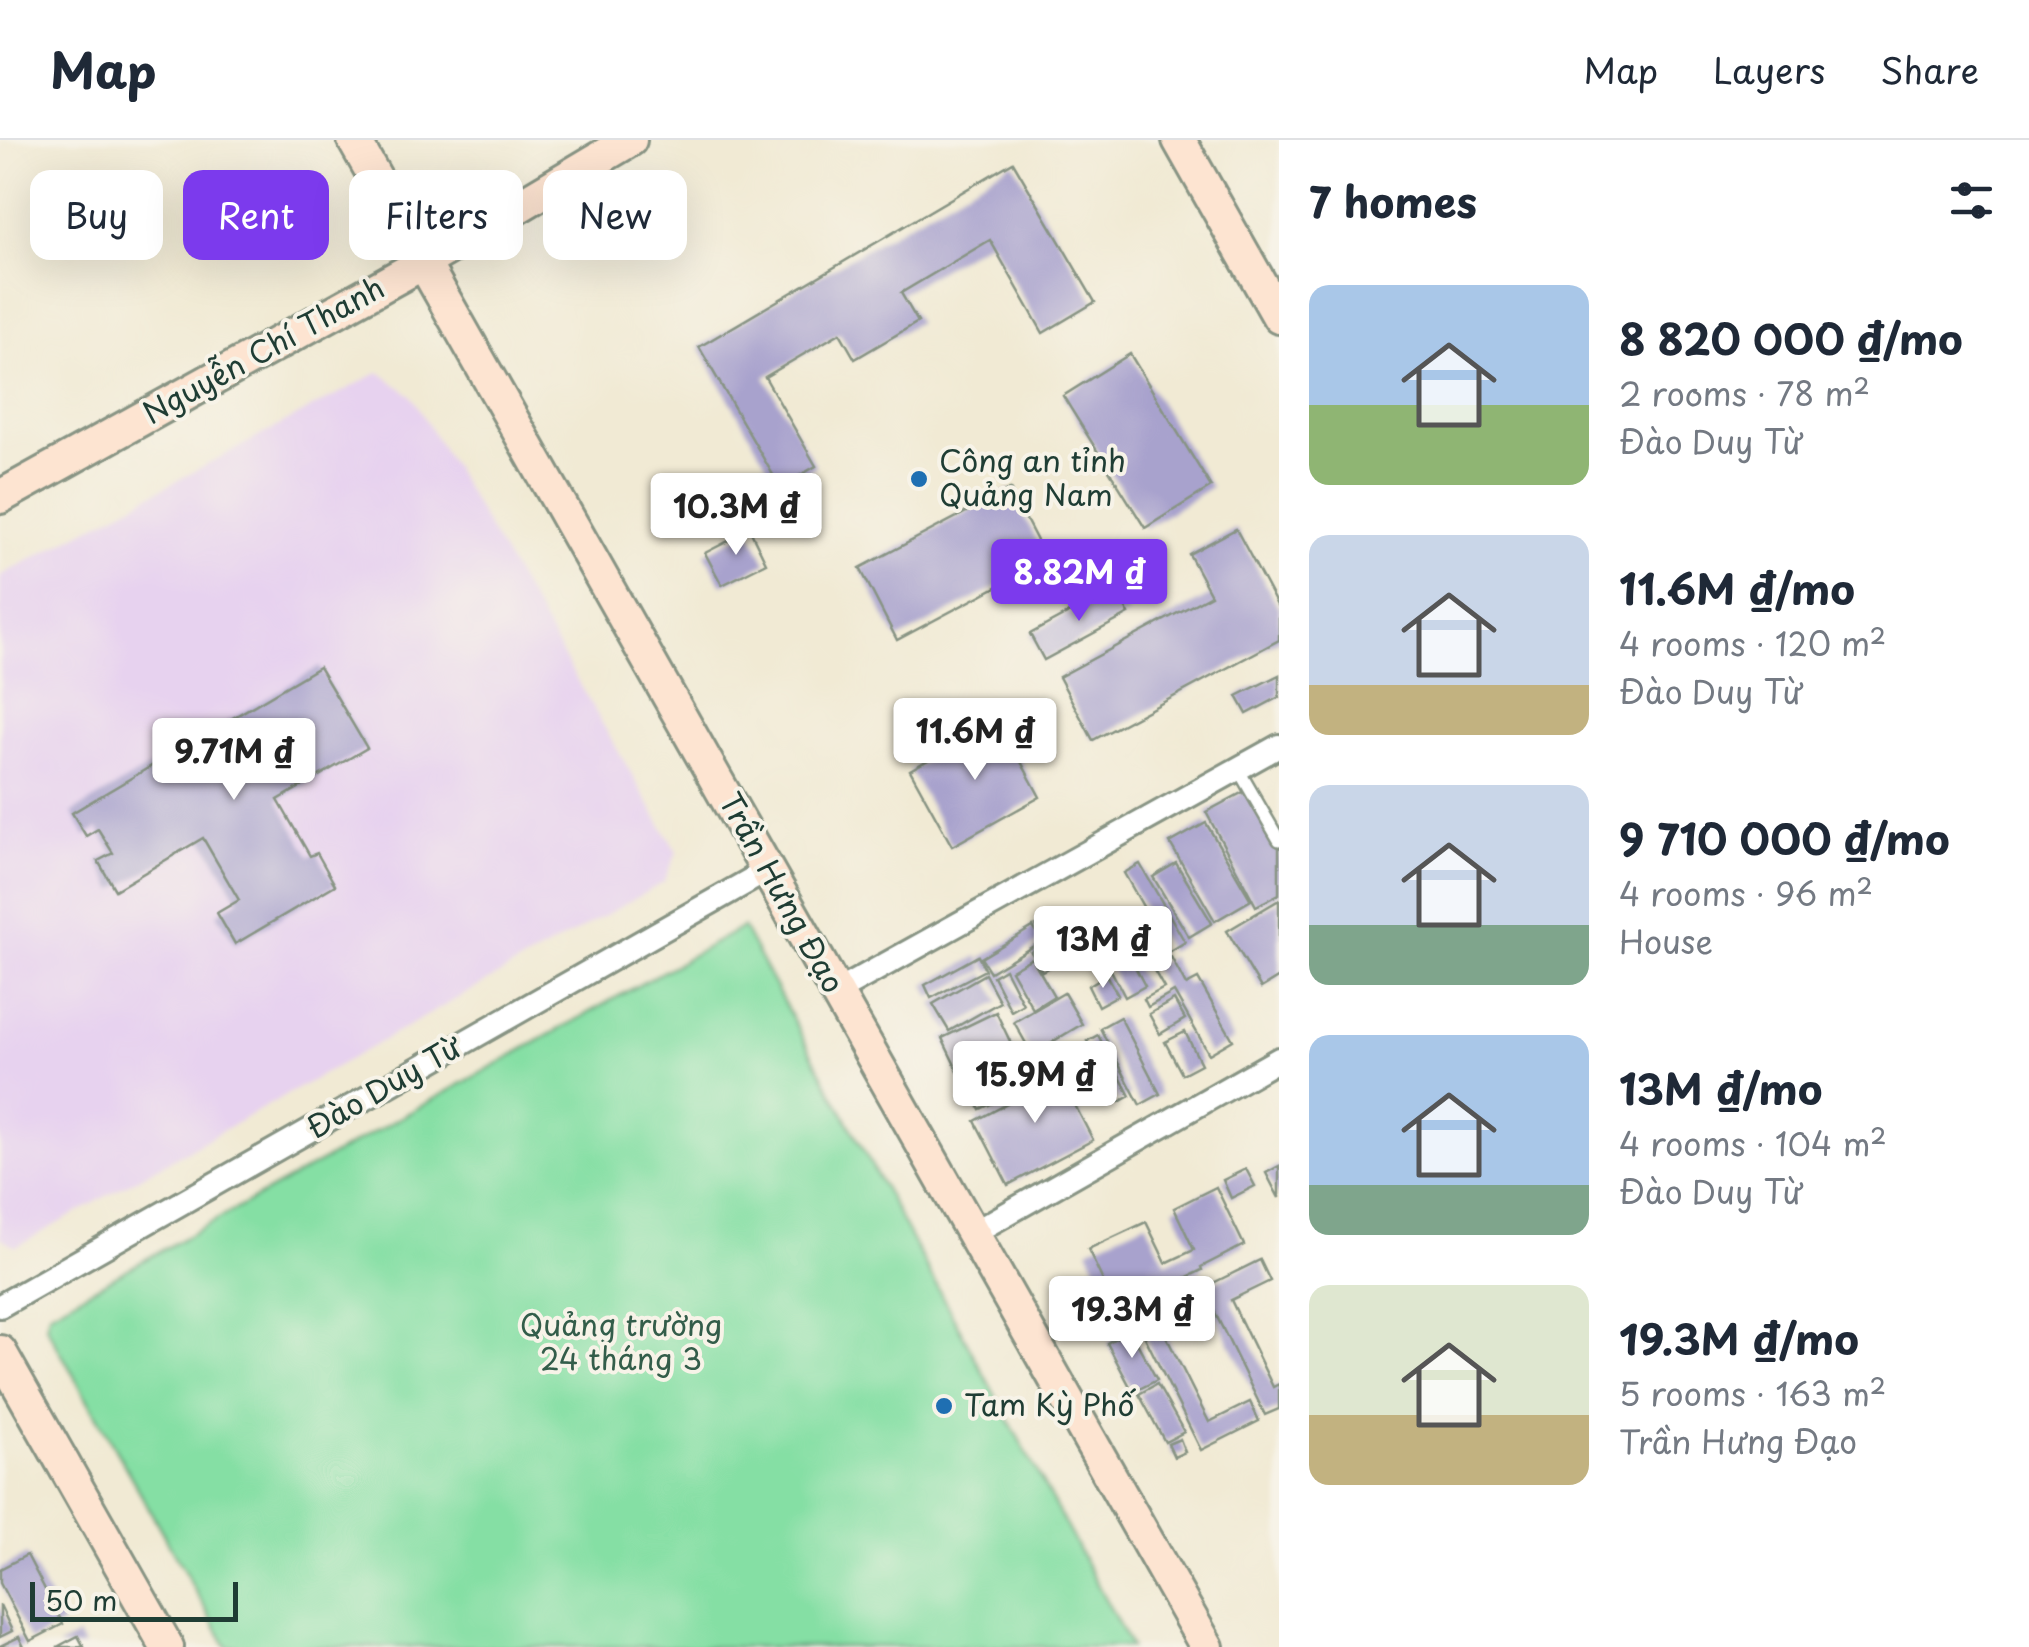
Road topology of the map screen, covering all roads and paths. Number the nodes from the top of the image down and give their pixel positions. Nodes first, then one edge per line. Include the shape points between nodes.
1 (354, 140) edge
2 (630, 140) edge
3 (1179, 140) edge
4 (423, 262) junction
5 (1279, 317) edge
6 (0, 497) edge
7 (1279, 746) edge
8 (1238, 769) junction
9 (1279, 840) edge
10 (768, 870) junction
11 (836, 992) junction
12 (1279, 1059) edge
13 (973, 1233) junction
14 (0, 1306) edge
15 (0, 1352) edge
16 (167, 1647) edge
17 (1207, 1647) edge

1 - 4 street, Trần Hưng Đạo
2 - 4 street, Nguyễn Chí Thanh
3 - 5 street
4 - 6 street, Nguyễn Chí Thanh
4 - 10 street, Trần Hưng Đạo
7 - 8 street
8 - 9 lane
8 - 11 street
10 - 11 street, Trần Hưng Đạo
10 - 14 street, Đào Duy Từ
11 - 13 street, Trần Hưng Đạo
12 - 13 street
13 - 17 street, Trần Hưng Đạo
15 - 16 street

